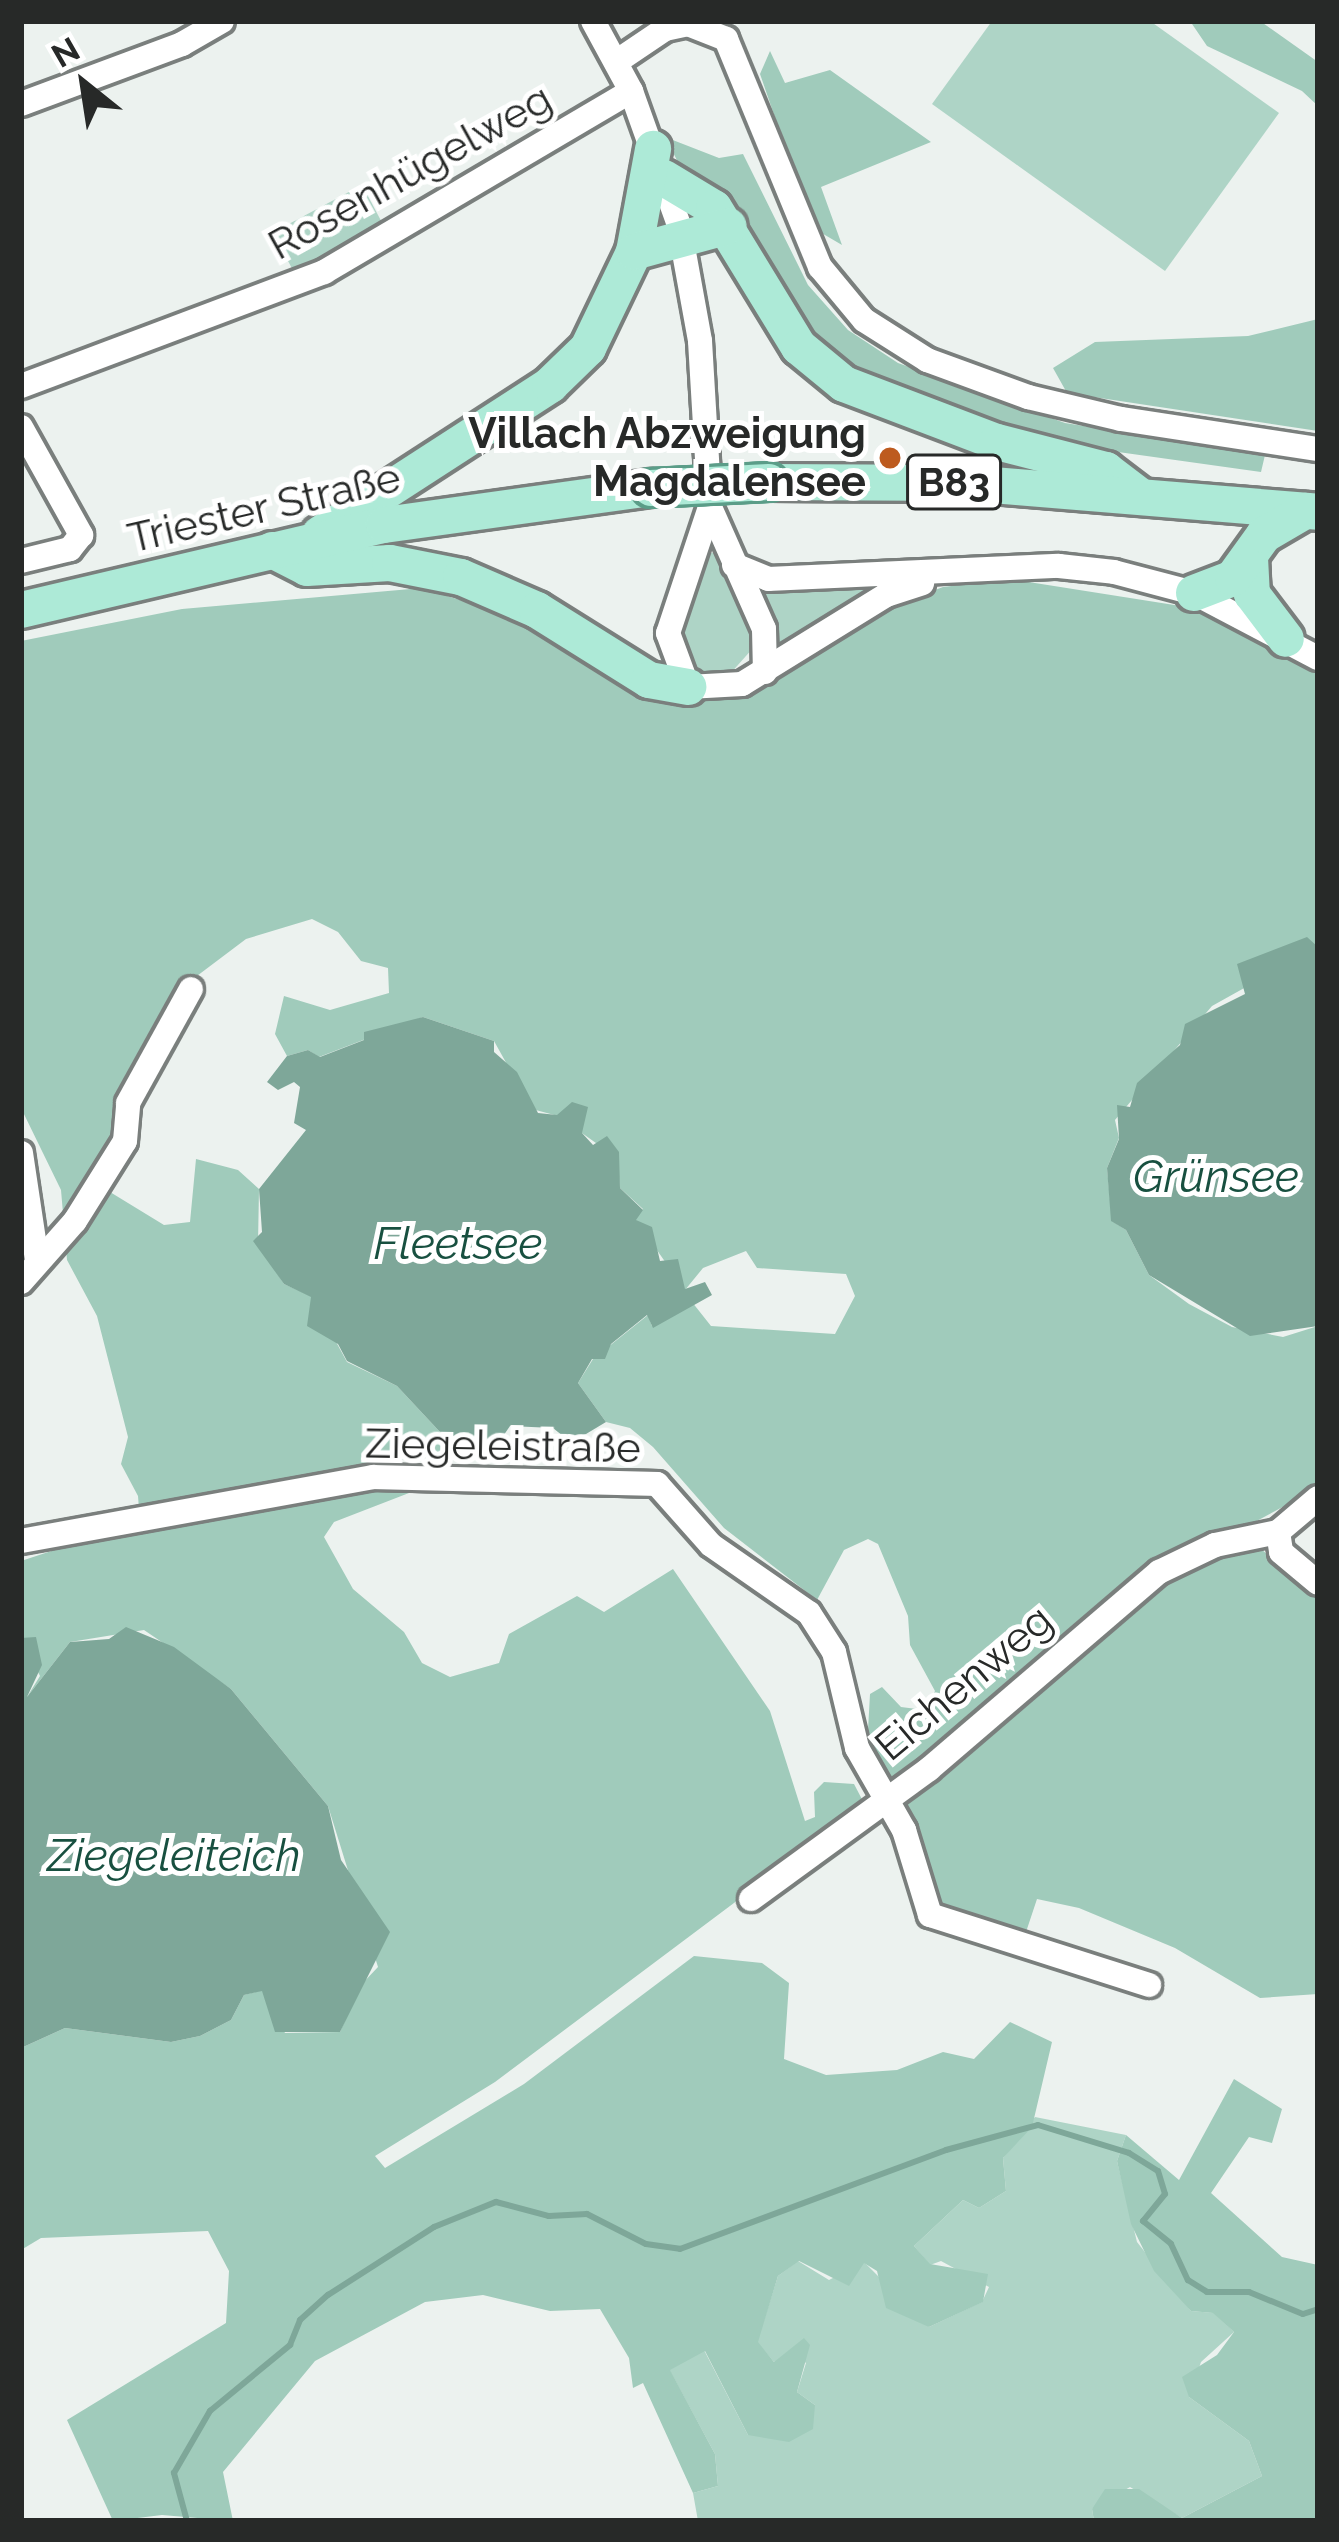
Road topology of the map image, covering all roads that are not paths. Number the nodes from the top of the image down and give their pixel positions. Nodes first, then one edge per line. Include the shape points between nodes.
1 (222, 21) edge
2 (593, 21) edge
3 (616, 62) junction
4 (631, 91) junction
5 (21, 104) edge
6 (659, 163) junction
7 (729, 226) junction
8 (683, 242) junction
9 (634, 252) junction
10 (21, 386) edge
11 (21, 427) edge
12 (1318, 449) edge
13 (1140, 496) junction
14 (710, 507) junction
15 (1312, 511) edge
16 (314, 540) junction
17 (272, 550) junction
18 (1250, 558) junction
19 (21, 561) edge
20 (734, 566) junction
21 (952, 573) junction
22 (1194, 592) junction
23 (21, 610) edge
24 (1286, 639) junction
25 (1318, 658) edge
26 (765, 672) junction
27 (688, 687) junction
28 (191, 989) dead end
29 (21, 1153) edge
30 (37, 1260) junction
31 (21, 1282) edge
32 (1318, 1498) edge
33 (1278, 1532) junction
34 (21, 1541) edge
35 (1318, 1583) edge
36 (885, 1799) junction
37 (751, 1899) dead end
38 (1149, 1985) dead end

1 - 5 street
2 - 3 street
3 - 4 street
3 - 12 street via 665,28 688,24 726,39 820,267 864,320 927,360 1074,408
4 - 6 street
4 - 10 street, Rosenhügelweg via 324,272
6 - 7 main road
6 - 8 street
6 - 9 main road
7 - 8 main road
7 - 13 main road via 790,334 844,384 1014,447 1106,470
8 - 9 main road
8 - 14 street via 700,341
9 - 16 main road via 588,348 550,385 412,478 346,510
11 - 19 street via 82,535 70,548
13 - 15 main road, Triester Straße / B83
13 - 16 main road, Triester Straße / B83, bridge via 968,483 651,488 476,508
14 - 20 street
14 - 27 street via 668,633
15 - 18 main road via 1264,535
16 - 17 main road, Triester Straße / B83
17 - 23 main road, Triester Straße / B83
17 - 27 main road via 307,568 390,562 461,577 537,610 649,680
18 - 22 main road via 1233,578
18 - 24 main road via 1252,594
20 - 21 street via 768,579
20 - 26 street via 764,628
21 - 22 street via 1059,566
21 - 26 street via 886,596
22 - 24 street
24 - 25 street
26 - 27 street via 742,684
28 - 30 street via 128,1103 125,1141 75,1221
29 - 30 street
30 - 31 street
32 - 33 street
33 - 35 street via 1281,1552
33 - 36 street, Eichenweg via 1215,1545 1159,1571
34 - 36 street, Ziegeleistraße via 373,1478 657,1484 711,1545 809,1613 834,1652 857,1748
36 - 37 street
36 - 38 street, Eichenweg via 904,1830 930,1915

